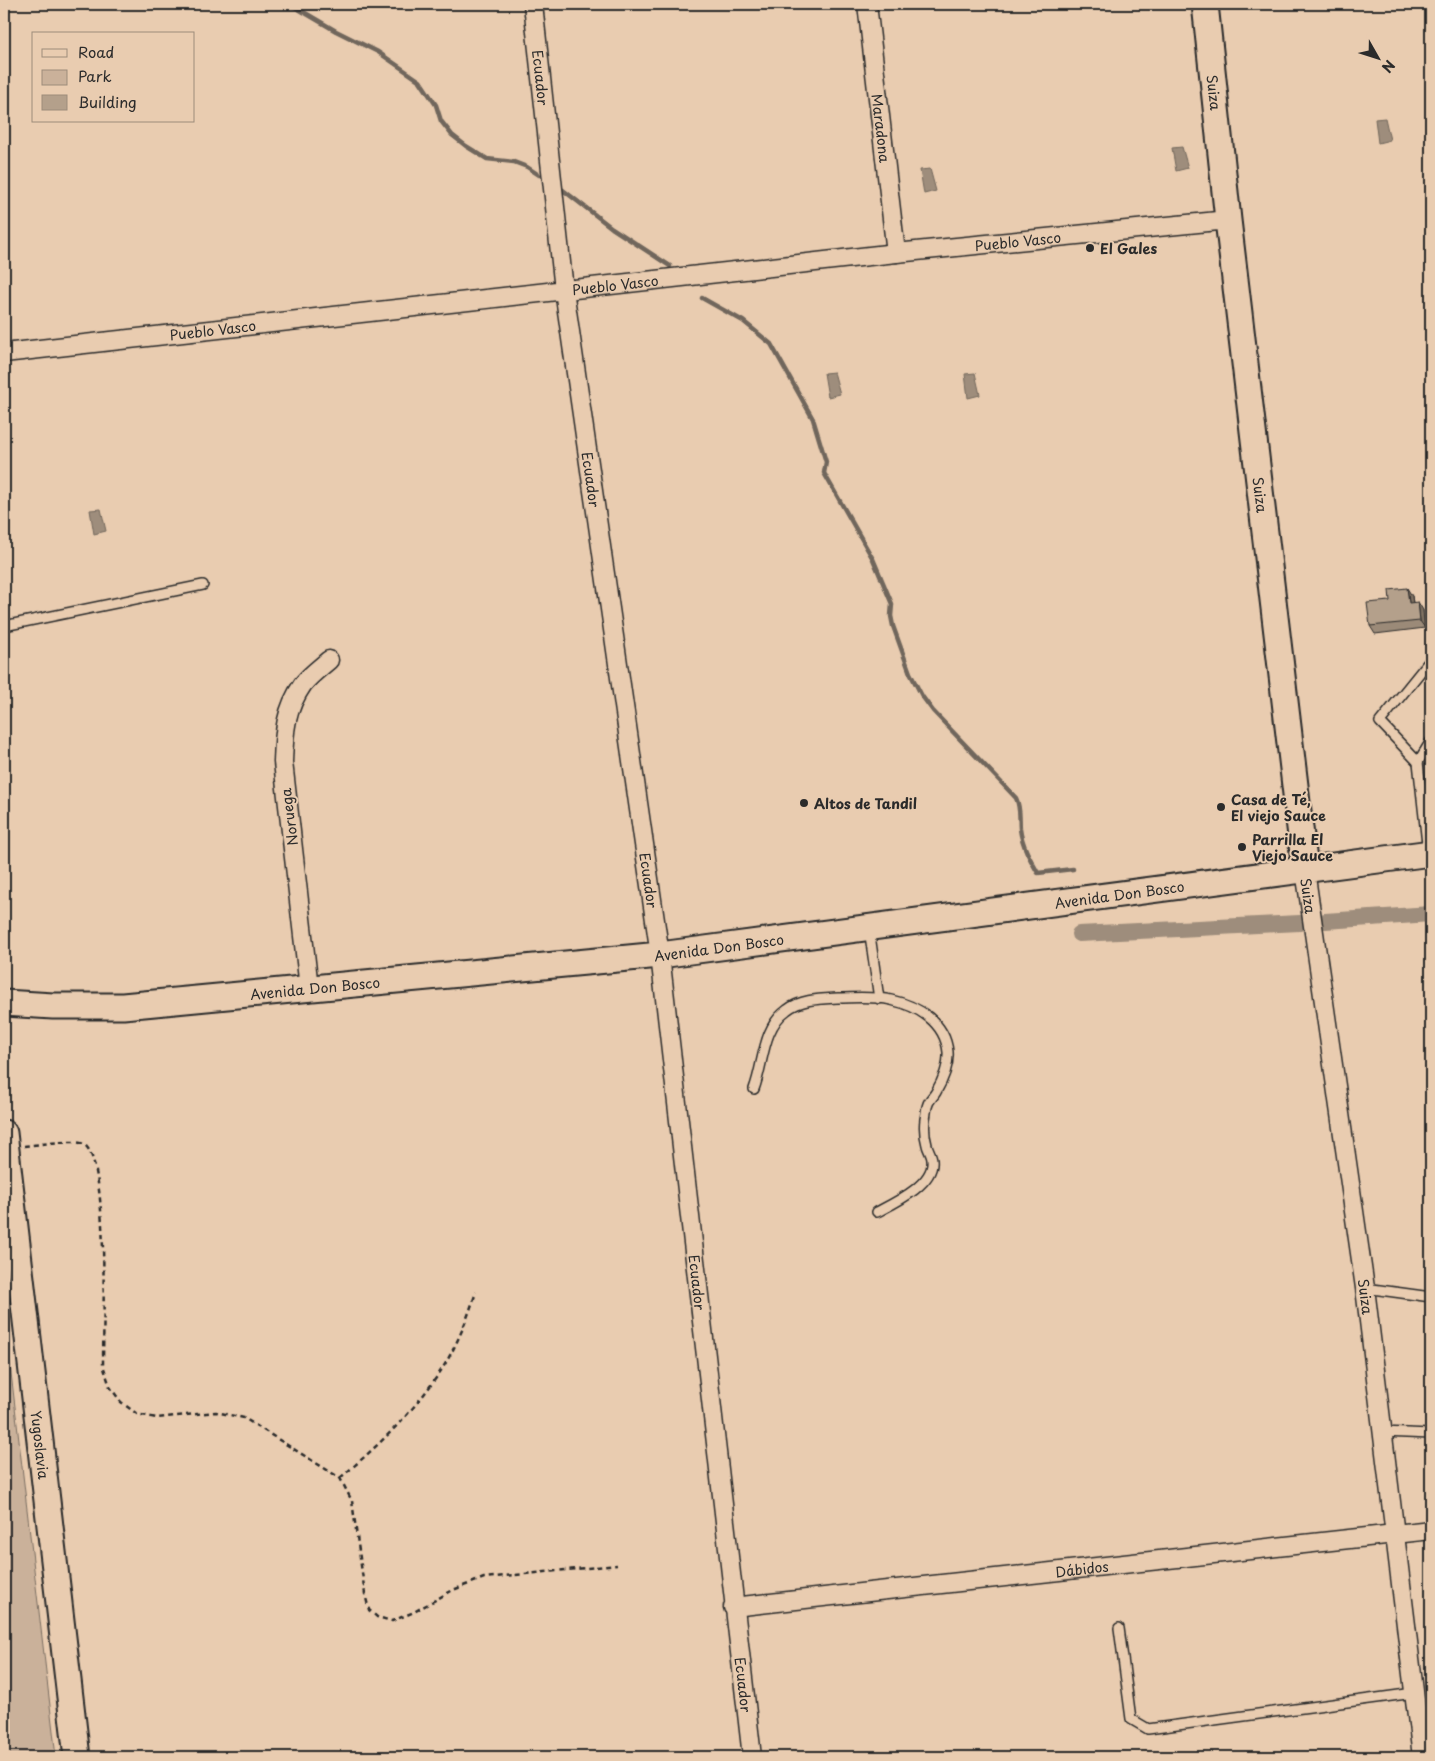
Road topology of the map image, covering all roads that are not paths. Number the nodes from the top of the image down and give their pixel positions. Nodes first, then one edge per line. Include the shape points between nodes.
1 (533, 4) edge
2 (867, 4) edge
3 (1205, 4) edge
4 (1228, 220) junction
5 (896, 253) junction
6 (564, 290) junction
7 (4, 353) edge
8 (203, 585) dead end
9 (4, 626) edge
10 (1431, 658) edge
11 (329, 660) dead end
12 (1431, 741) edge
13 (1418, 762) junction
14 (1430, 853) edge
15 (1305, 870) junction
16 (868, 928) junction
17 (660, 955) junction
18 (309, 988) junction
19 (879, 999) junction
20 (4, 1003) edge
21 (754, 1089) dead end
22 (5, 1140) edge
23 (877, 1212) dead end
24 (1365, 1288) junction
25 (1431, 1297) edge
26 (1382, 1432) junction
27 (1431, 1434) edge
28 (1431, 1530) edge
29 (1394, 1534) junction
30 (733, 1607) junction
31 (1119, 1628) dead end
32 (1414, 1693) junction
33 (77, 1757) edge
34 (752, 1757) edge
35 (1422, 1757) edge

1 - 6 street, Ecuador
2 - 5 street, Maradona
3 - 4 street, Suiza
4 - 5 street, Pueblo Vasco
4 - 15 street, Suiza
5 - 6 street, Pueblo Vasco
6 - 7 street, Pueblo Vasco
6 - 17 street, Ecuador
8 - 9 lane
10 - 13 lane via 1380,722
11 - 18 street, Noruega via 304,683 288,711 282,762
12 - 13 lane
13 - 14 lane
14 - 15 street, Avenida Don Bosco
15 - 16 street, Avenida Don Bosco
15 - 24 street, Suiza
16 - 17 street, Avenida Don Bosco
16 - 19 lane
17 - 18 street, Avenida Don Bosco
17 - 30 street, Ecuador
18 - 20 street, Avenida Don Bosco via 123,1006
19 - 21 lane via 821,999 799,1002 786,1010 773,1024
19 - 23 lane via 922,1011 936,1023 944,1036 948,1053 946,1072 927,1104 926,1144 932,1161 929,1174 919,1187
22 - 33 street, Yugoslavia
24 - 25 lane
24 - 26 street, Suiza
26 - 27 lane
26 - 29 street, Suiza
28 - 29 street, Dábidos
29 - 30 street, Dábidos
29 - 32 street, Suiza
30 - 34 street, Ecuador
31 - 32 lane via 1131,1719 1148,1729
32 - 35 street, Suiza

